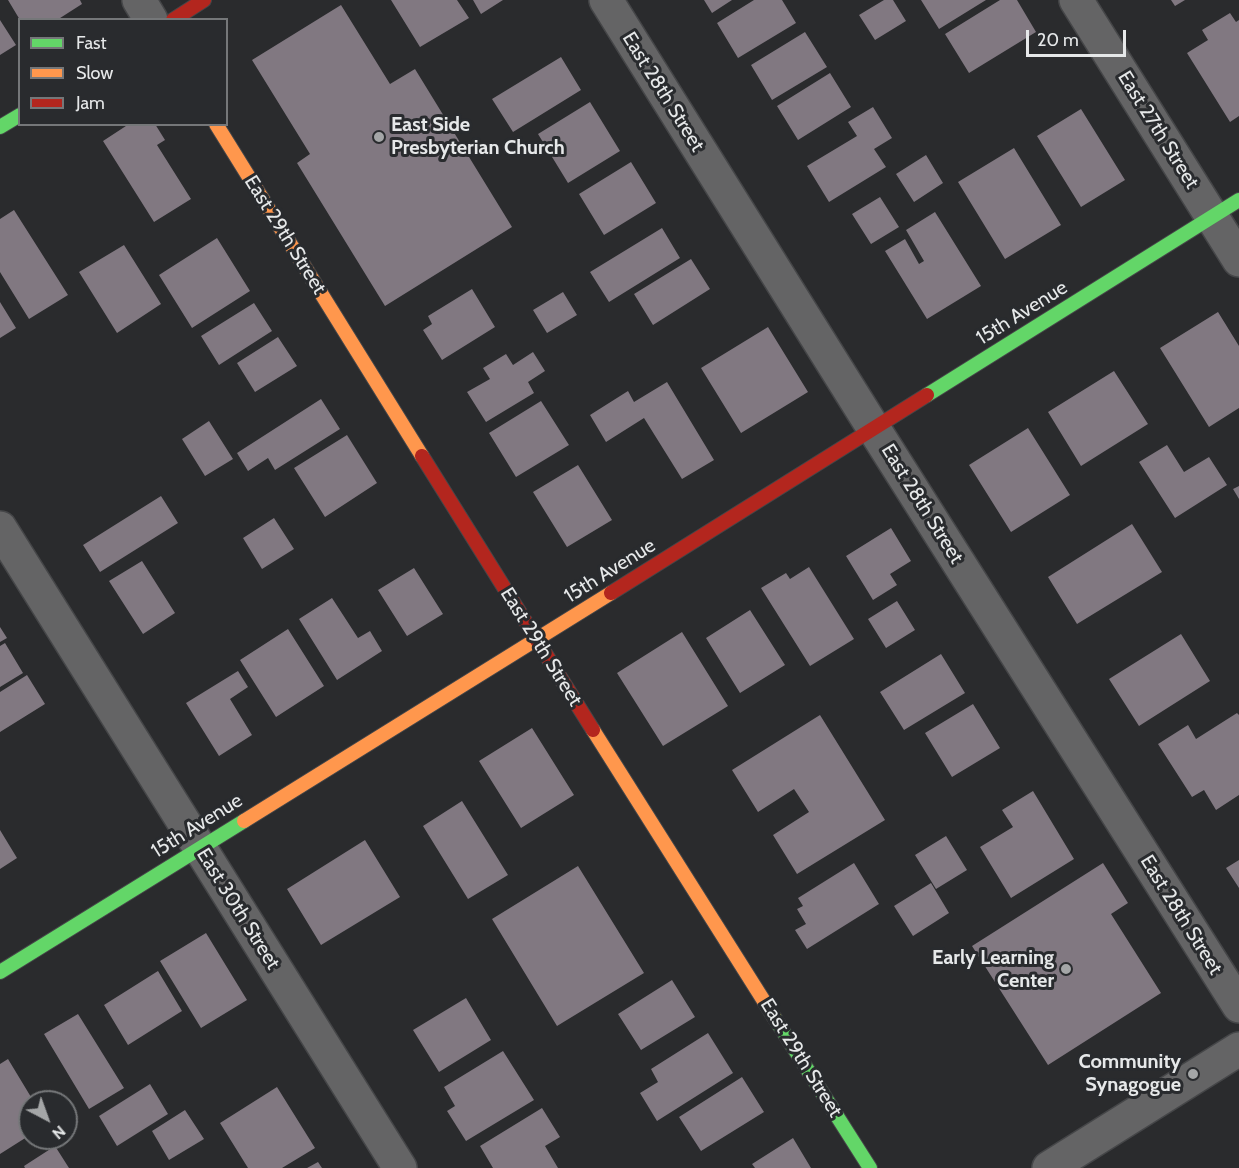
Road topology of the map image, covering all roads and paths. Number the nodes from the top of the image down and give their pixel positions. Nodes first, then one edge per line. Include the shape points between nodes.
1 (139, 0) edge
2 (204, 0) edge
3 (606, 0) edge
4 (1076, 0) edge
5 (150, 18) edge
6 (175, 18) edge
7 (18, 116) edge
8 (217, 126) edge
9 (0, 127) edge
10 (1226, 208) edge
11 (1239, 260) edge
12 (874, 429) junction
13 (0, 528) edge
14 (536, 640) junction
15 (200, 847) junction
16 (0, 972) edge
17 (1239, 1006) edge
18 (1239, 1049) edge
19 (400, 1168) edge
20 (870, 1168) edge
21 (1049, 1168) edge

1 - 5 street
2 - 6 street
3 - 12 street, East 28th Street
4 - 10 street, East 27th Street
7 - 9 street
8 - 14 street, East 29th Street
10 - 11 street, East 27th Street
10 - 12 street, 15th Avenue
12 - 14 street, 15th Avenue
12 - 17 street, East 28th Street
13 - 15 street, East 30th Street
14 - 15 street, 15th Avenue
14 - 20 street, East 29th Street
15 - 16 street, 15th Avenue
15 - 19 street, East 30th Street
18 - 21 street

